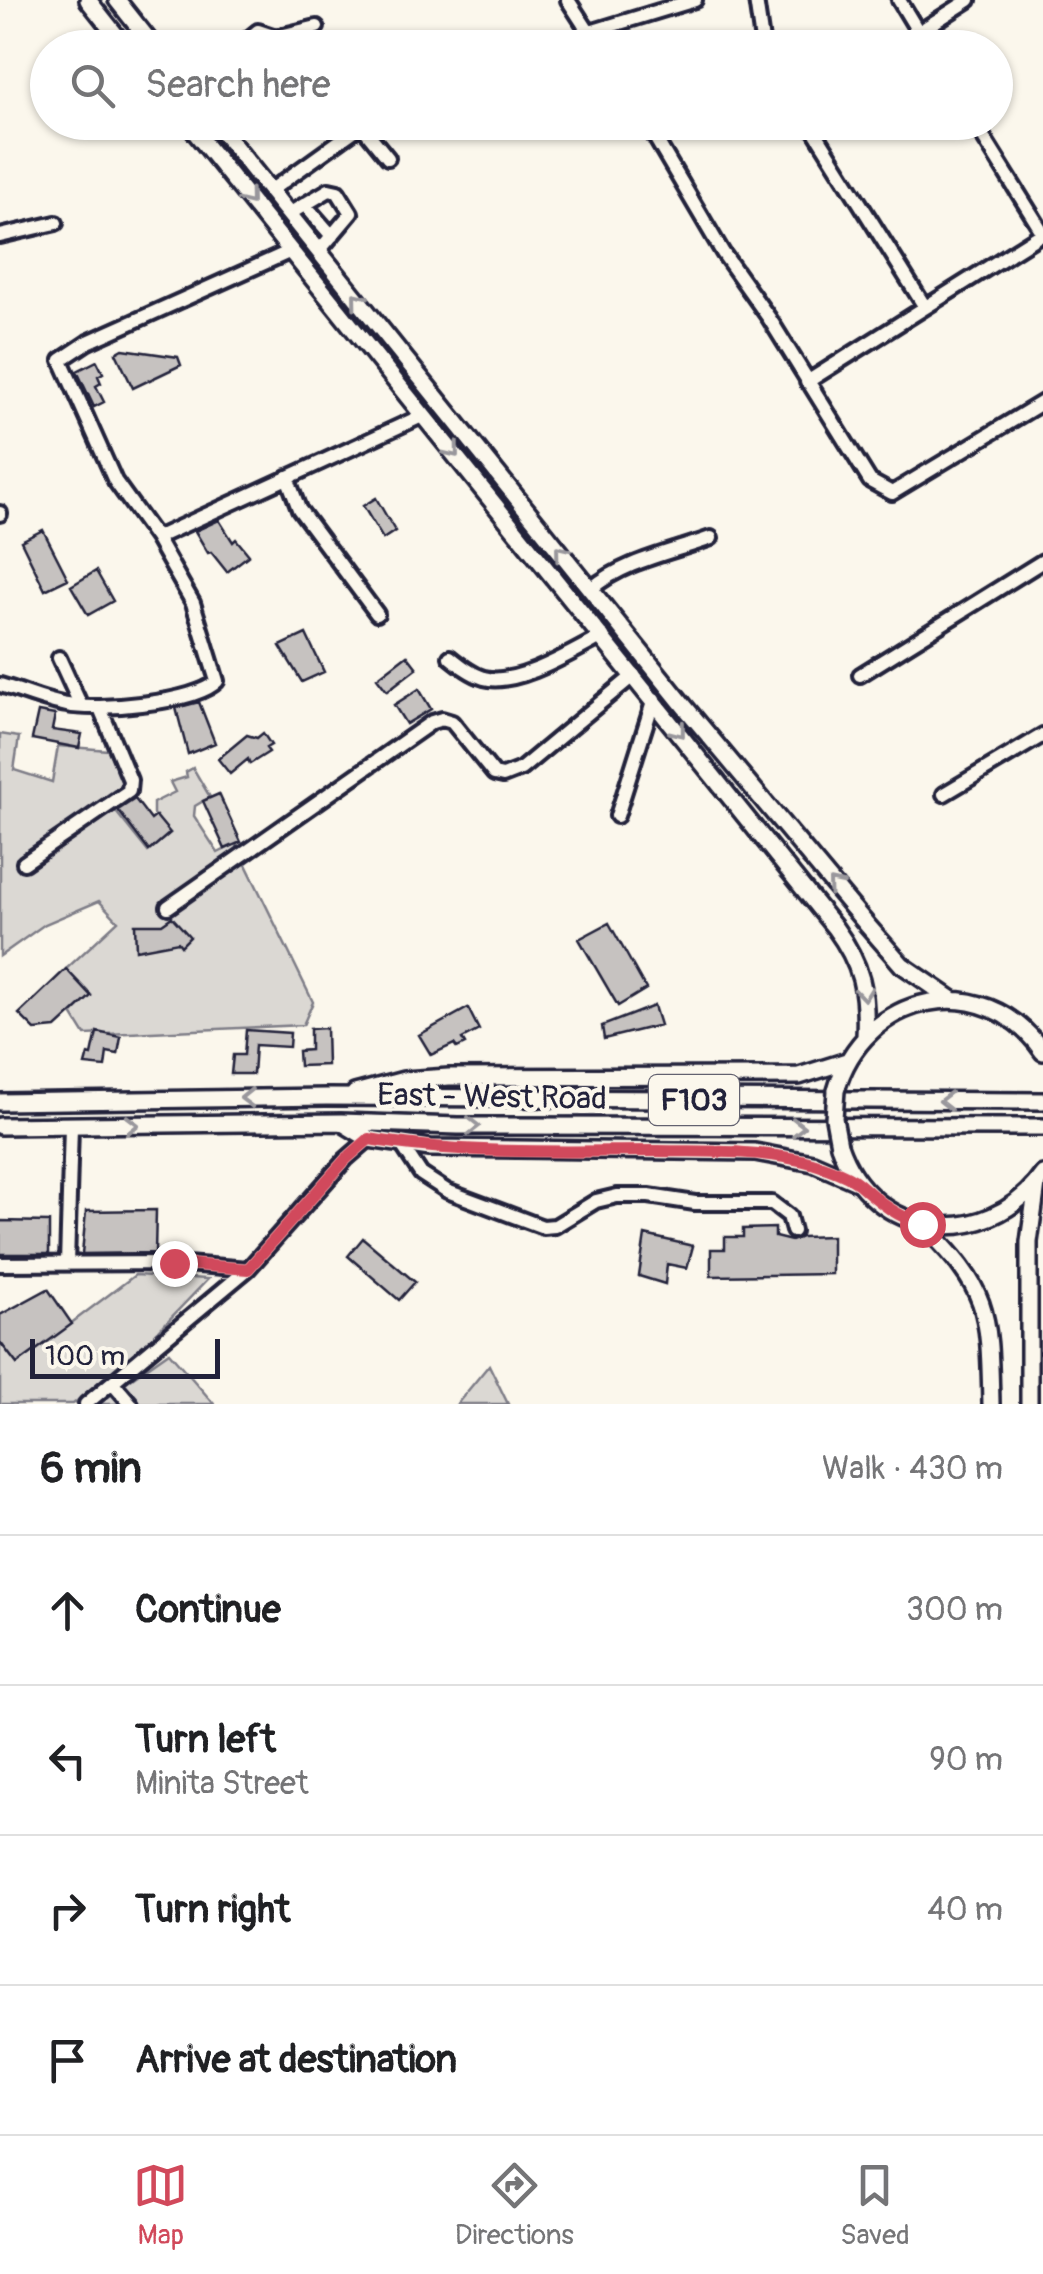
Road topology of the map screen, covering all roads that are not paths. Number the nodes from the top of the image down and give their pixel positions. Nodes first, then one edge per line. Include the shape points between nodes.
1 (88, 0) edge
2 (117, 0) edge
3 (568, 0) edge
4 (696, 0) edge
5 (756, 0) edge
6 (899, 0) edge
7 (968, 0) edge
8 (317, 27) dead end
9 (112, 30) edge
10 (141, 30) edge
11 (305, 30) edge
12 (589, 30) edge
13 (597, 30) edge
14 (760, 30) edge
15 (918, 30) edge
16 (922, 30) edge
17 (201, 140) edge
18 (229, 140) edge
19 (342, 140) edge
20 (375, 140) edge
21 (657, 140) edge
22 (820, 140) edge
23 (985, 140) edge
24 (388, 158) dead end
25 (270, 191) junction
26 (305, 205) junction
27 (289, 214) junction
28 (56, 223) dead end
29 (1043, 233) edge
30 (0, 236) edge
31 (332, 236) junction
32 (319, 251) junction
33 (291, 252) junction
34 (925, 307) junction
35 (806, 382) junction
36 (1043, 402) edge
37 (424, 415) junction
38 (287, 476) junction
39 (156, 538) junction
40 (711, 538) dead end
41 (1043, 560) edge
42 (591, 589) junction
43 (377, 614) dead end
44 (603, 636) junction
45 (450, 657) dead end
46 (59, 658) dead end
47 (634, 674) junction
48 (860, 675) dead end
49 (0, 685) edge
50 (654, 700) junction
51 (81, 706) junction
52 (100, 708) junction
53 (1043, 735) edge
54 (944, 794) dead end
55 (618, 816) dead end
56 (24, 863) dead end
57 (168, 907) dead end
58 (954, 1000) junction
59 (864, 1037) junction
60 (1043, 1052) edge
61 (847, 1061) junction
62 (344, 1097) junction
63 (1043, 1101) edge
64 (0, 1102) edge
65 (341, 1122) junction
66 (0, 1126) edge
67 (71, 1126) junction
68 (1043, 1127) edge
69 (369, 1139) junction
70 (402, 1145) junction
71 (1041, 1176) edge
72 (857, 1182) junction
73 (922, 1224) junction
74 (793, 1231) dead end
75 (0, 1264) edge
76 (67, 1264) junction
77 (248, 1269) junction
78 (114, 1384) junction
79 (86, 1404) edge
80 (131, 1404) edge
81 (991, 1404) edge
82 (1028, 1404) edge

1 - 9 main road
2 - 10 main road
3 - 12 street
4 - 13 street
5 - 14 street
6 - 15 street
7 - 16 street
8 - 11 street
17 -> 33 main road
18 - 25 main road
19 - 25 street
20 - 24 street
21 - 35 street
22 - 34 street
23 - 29 street
25 - 27 main road
26 - 27 street
26 - 31 street
26 - 31 street via 329,190 338,192 351,213
27 - 32 main road
28 - 30 street
29 - 34 street
31 - 32 street
42 -> 32 main road
33 - 37 main road
33 - 39 street via 63,356 115,481
34 - 35 street
35 - 36 street via 870,481 892,493
37 - 38 street
37 -> 44 main road
38 - 39 street
38 - 43 street via 299,509
39 - 52 street via 193,603 217,680 193,694
40 - 42 street via 626,566
41 - 48 street
58 -> 42 main road via 902,965
44 - 45 street via 503,677 488,679
44 - 47 main road
46 - 51 street
47 - 50 main road
47 - 57 street via 521,769 503,776 494,774 452,722 432,722
49 - 51 street
50 - 55 street
50 -> 59 main road via 854,954 863,985
51 - 52 street
52 - 56 street via 129,790
53 - 54 street
58 - 59 main road via 905,1009
58 - 60 main road via 1001,1013
59 - 61 main road
61 - 62 main road via 799,1076 760,1078 404,1080
61 - 72 main road, bridge via 834,1118
63 -> 62 main road, East - West Road / F103
62 -> 64 main road, East - West Road / F103
67 -> 65 main road, East - West Road / F103
65 -> 68 main road, East - West Road / F103
65 - 69 main road
66 - 67 main road, East - West Road / F103
67 - 76 street
69 - 70 main road
69 - 77 street
70 - 72 main road via 755,1152 813,1163
70 - 74 street via 421,1174 447,1191 543,1227 616,1196 649,1196 772,1204 789,1216
71 - 73 main road via 990,1218
71 - 82 main road via 1029,1242
72 - 73 main road via 886,1208
73 - 81 main road via 980,1296 988,1322
75 - 76 street
76 - 77 street
77 - 78 street
78 - 79 street
78 - 80 street

